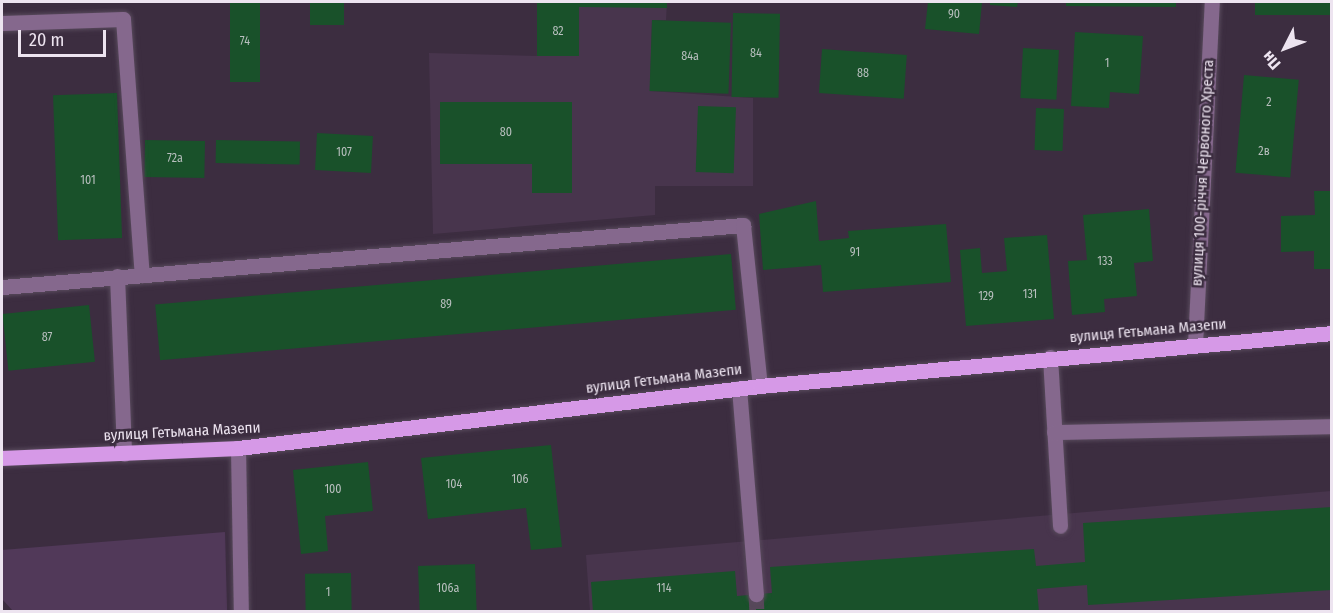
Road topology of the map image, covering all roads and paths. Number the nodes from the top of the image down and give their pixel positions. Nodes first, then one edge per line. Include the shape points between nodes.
1 (1212, 2) edge
2 (2, 23) edge
3 (142, 275) junction
4 (117, 276) junction
5 (2, 287) edge
6 (1332, 333) edge
7 (1195, 345) junction
8 (1050, 357) junction
9 (760, 386) junction
10 (739, 388) junction
11 (1332, 426) edge
12 (1054, 432) junction
13 (238, 448) junction
14 (124, 454) junction
15 (2, 458) edge
16 (1060, 526) dead end
17 (756, 594) tunnel mouth
18 (242, 612) edge

1 - 7 street, вулиця 100-річчя Червоного Хреста
2 - 3 street via 123,19
3 - 4 street
3 - 9 street via 743,225
4 - 5 street
4 - 14 street
6 - 7 main road, вулиця Гетьмана Мазепи
7 - 8 main road, вулиця Гетьмана Мазепи
8 - 9 main road, вулиця Гетьмана Мазепи
8 - 12 street
9 - 10 main road, вулиця Гетьмана Мазепи
10 - 13 main road, вулиця Гетьмана Мазепи
10 - 17 street
11 - 12 street
12 - 16 street
13 - 14 main road, вулиця Гетьмана Мазепи
13 - 18 street
14 - 15 main road, вулиця Гетьмана Мазепи

